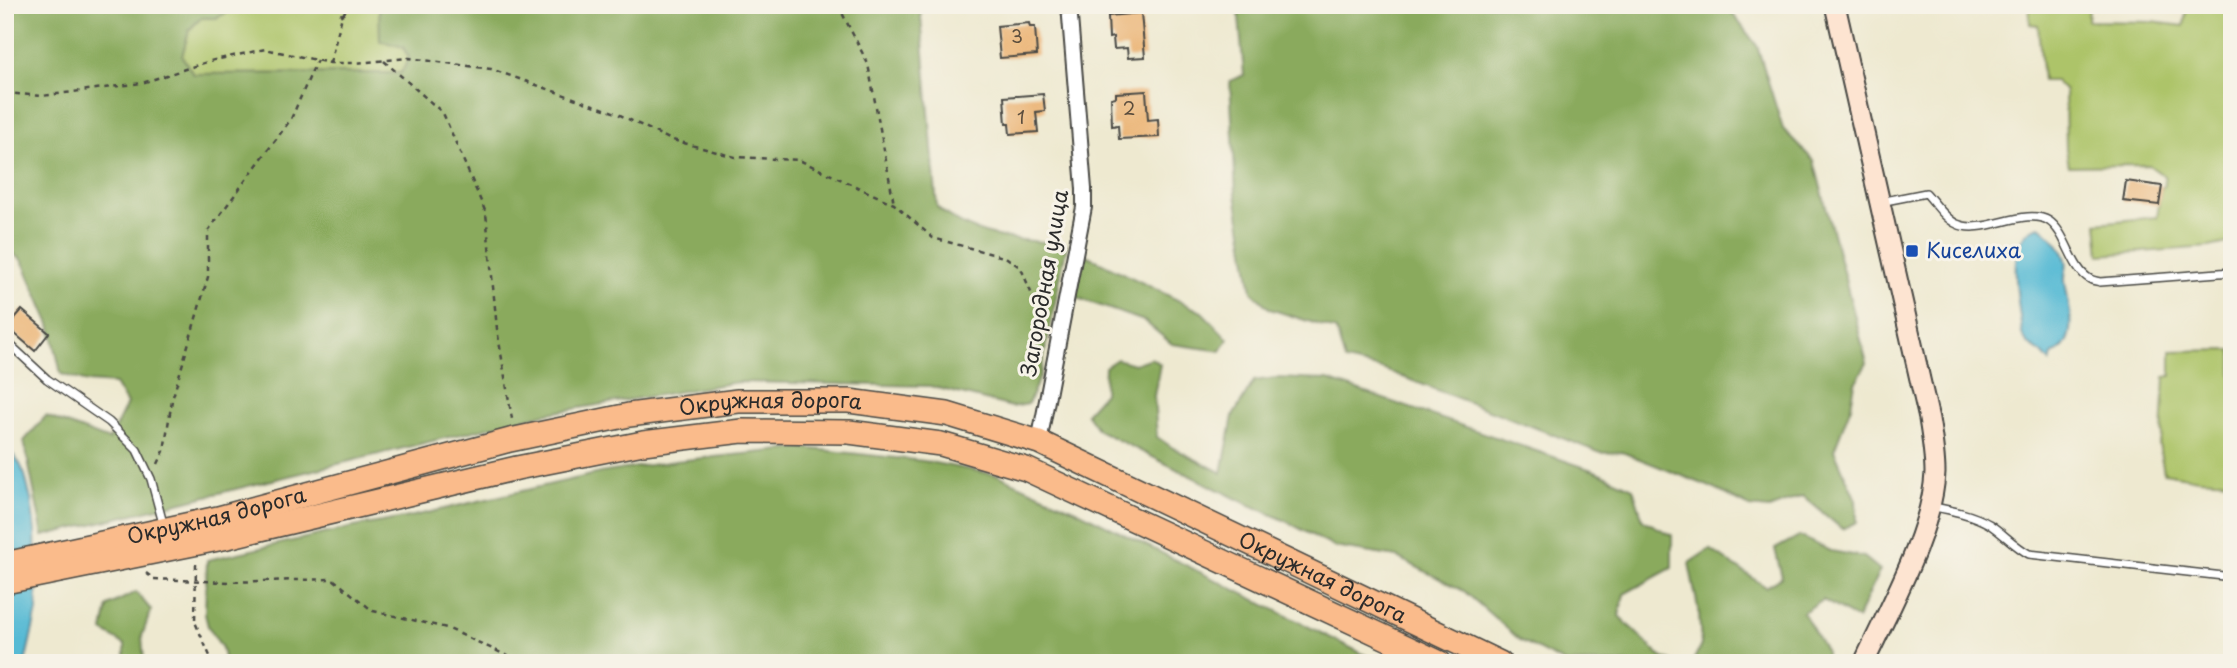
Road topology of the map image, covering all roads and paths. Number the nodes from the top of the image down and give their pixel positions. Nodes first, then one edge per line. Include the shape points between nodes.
1 (335, 5) edge
2 (349, 5) edge
3 (838, 5) edge
4 (1069, 5) edge
5 (1835, 5) edge
6 (342, 16) junction
7 (317, 60) junction
8 (384, 61) junction
9 (330, 63) junction
10 (5, 93) edge
11 (1880, 202) junction
12 (894, 204) junction
13 (2232, 272) edge
14 (5, 341) edge
15 (1055, 355) junction
16 (516, 439) junction
17 (1039, 442) junction
18 (151, 479) junction
19 (1930, 506) junction
20 (167, 539) junction
21 (196, 543) junction
22 (114, 553) junction
23 (5, 564) edge
24 (2232, 577) edge
25 (196, 581) junction
26 (5, 582) edge
27 (213, 663) edge
28 (513, 663) edge
29 (1440, 663) edge
30 (1500, 663) edge
31 (1864, 663) edge

1 - 6 path
2 - 6 path
3 - 12 path via 868,64
4 - 15 street, Загородная улица via 1084,206
5 - 11 main road
6 - 9 path
7 - 9 path
7 - 10 path via 265,49 142,83 42,96
7 - 18 path via 291,119 208,231 208,277 172,400 164,451
8 - 9 path
8 - 12 path via 409,58 491,69 617,113 669,139 734,156 799,160
8 - 16 path via 443,113 486,213 497,329
11 - 13 lane via 1926,193 1951,219 1965,226 2048,220 2082,272 2100,282
11 - 19 main road via 1933,439 1935,473
12 - 15 path via 933,238 1007,258 1021,268
14 - 18 lane via 47,379 109,422 137,450
15 - 17 street, Загородная улица
16 - 17 main road, Окружная дорога via 629,415 738,401 849,401 947,414
16 - 20 main road, Окружная дорога via 219,518
17 - 30 main road, Окружная дорога
18 - 20 lane
19 - 24 lane via 1985,522 2029,554
19 - 31 main road via 1912,558
20 - 21 main road, Окружная дорога
20 - 22 main road, Окружная дорога
21 - 25 path
21 - 29 main road, Окружная дорога via 643,443 742,431 849,432 941,444 1026,469
22 - 23 main road, Окружная дорога
22 - 25 path via 154,579
22 - 26 main road, Окружная дорога
25 - 27 path via 195,622
25 - 28 path via 333,579 373,611 447,628 510,657

